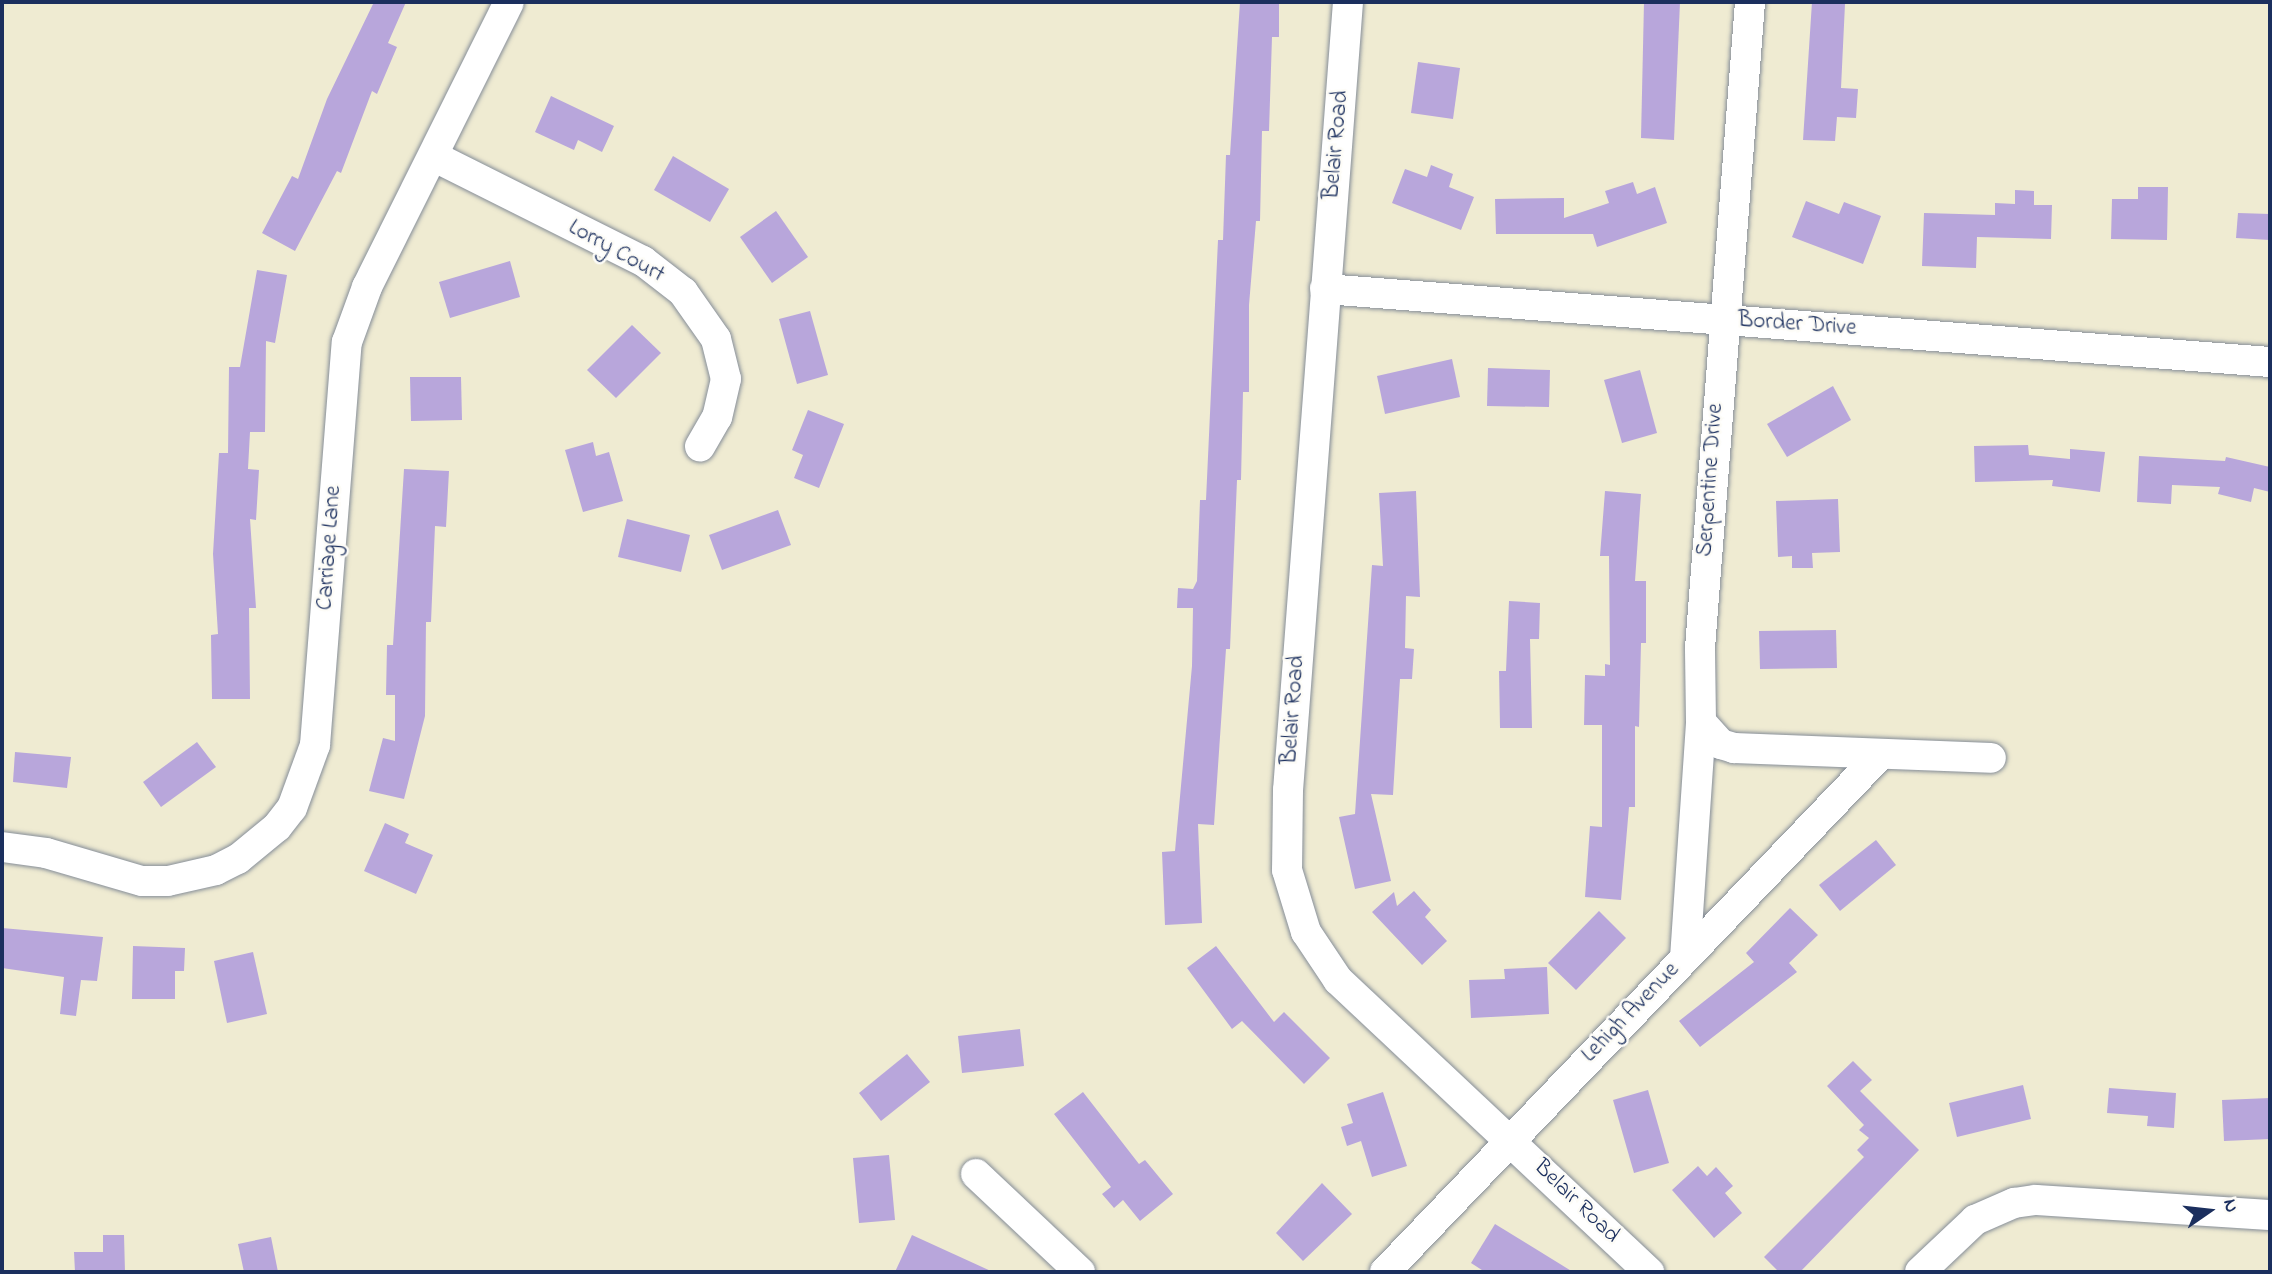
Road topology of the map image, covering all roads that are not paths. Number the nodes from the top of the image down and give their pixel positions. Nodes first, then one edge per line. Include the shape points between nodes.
1 (509, 2) edge
2 (1348, 2) edge
3 (1750, 2) edge
4 (432, 156) junction
5 (1325, 289) junction
6 (1724, 320) junction
7 (2270, 362) edge
8 (700, 446) dead end
9 (1701, 722) junction
10 (1880, 756) junction
11 (1991, 758) dead end
12 (2, 847) edge
13 (1685, 958) junction
14 (1511, 1140) junction
15 (976, 1174) dead end
16 (2270, 1216) edge
17 (1080, 1272) edge
18 (1385, 1272) edge
19 (1649, 1272) edge
20 (1920, 1272) edge

1 - 4 street, Carriage Lane
2 - 5 street, Belair Road
3 - 6 street, Serpentine Drive
4 - 8 street, Lorry Court via 643,261 683,292 716,339 726,379 718,417
4 - 12 street, Carriage Lane via 367,287 347,342 315,744 292,808 238,859 216,870 168,881 142,881 46,853
5 - 6 street, Border Drive
5 - 14 street, Belair Road via 1289,776 1287,870 1306,932 1338,980
6 - 7 street, Border Drive
6 - 9 street, Serpentine Drive via 1700,648 1697,707
9 - 10 street via 1721,744 1734,748
9 - 13 street, Serpentine Drive
10 - 11 street
10 - 13 street, Lehigh Avenue
13 - 14 street, Lehigh Avenue
14 - 18 street, Lehigh Avenue
14 - 19 street, Belair Road
15 - 17 street
16 - 20 street via 2036,1200 2014,1203 1975,1220

